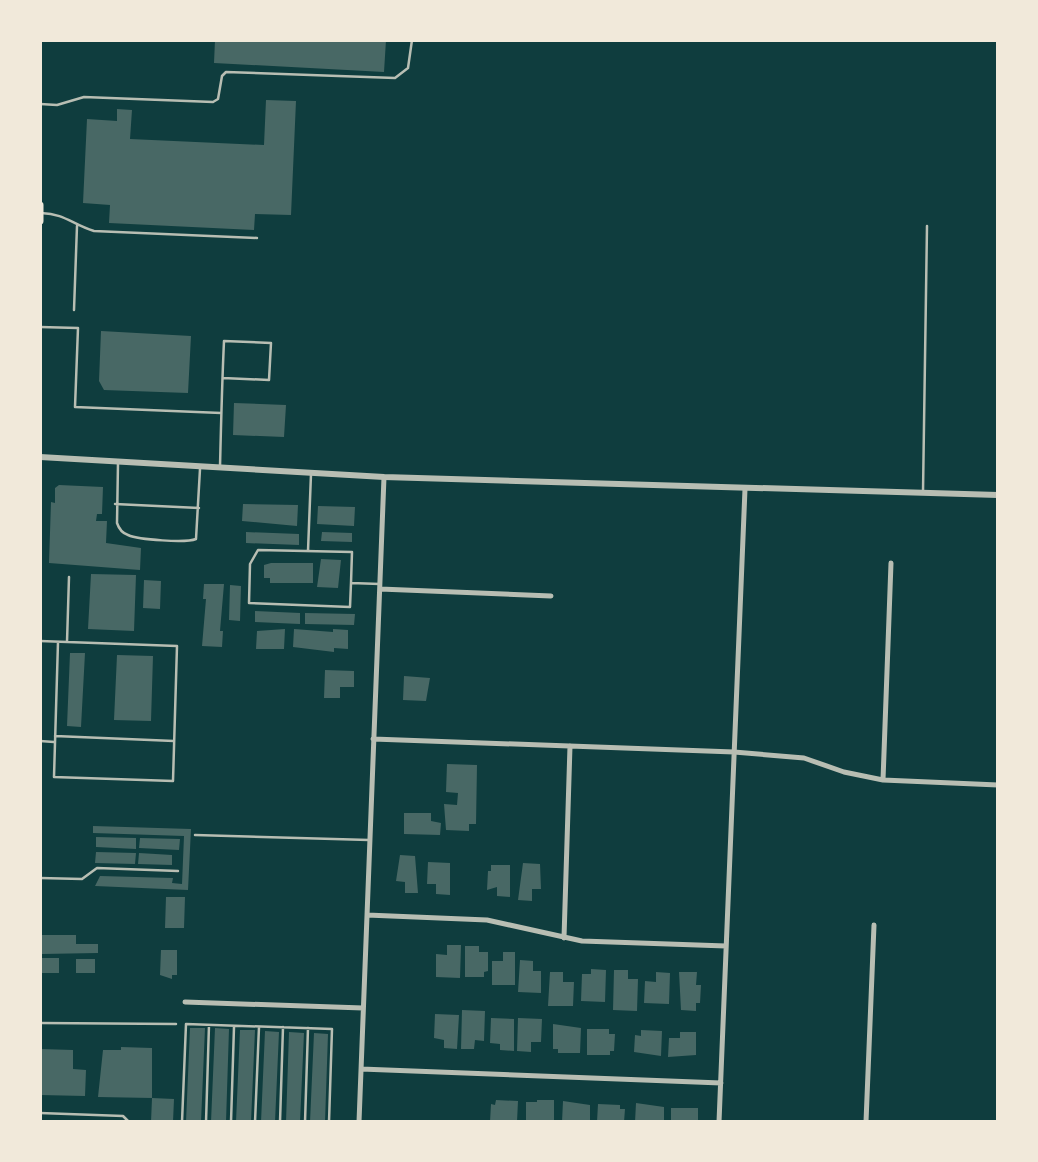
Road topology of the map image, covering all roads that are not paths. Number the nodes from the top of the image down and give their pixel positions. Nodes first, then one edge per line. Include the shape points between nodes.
1 (412, 40) edge
2 (40, 104) edge
3 (40, 205) edge
4 (41, 212) edge
5 (40, 221) edge
6 (77, 226) junction
7 (927, 226) dead end
8 (257, 238) dead end
9 (74, 310) dead end
10 (40, 327) edge
11 (223, 378) junction
12 (221, 413) junction
13 (40, 457) edge
14 (118, 459) junction
15 (200, 465) junction
16 (220, 467) junction
17 (311, 473) junction
18 (384, 477) junction
19 (745, 489) junction
20 (923, 493) junction
21 (998, 495) edge
22 (115, 505) junction
23 (198, 508) junction
24 (308, 551) junction
25 (891, 563) dead end
26 (69, 577) dead end
27 (351, 583) junction
28 (380, 587) junction
29 (551, 596) dead end
30 (40, 641) edge
31 (58, 642) junction
32 (67, 642) junction
33 (55, 736) junction
34 (373, 739) junction
35 (40, 741) edge
36 (174, 741) junction
37 (55, 742) junction
38 (570, 746) junction
39 (734, 752) junction
40 (883, 780) junction
41 (998, 785) edge
42 (195, 835) dead end
43 (369, 840) junction
44 (178, 871) dead end
45 (40, 878) edge
46 (367, 915) junction
47 (874, 925) dead end
48 (565, 938) junction
49 (726, 946) junction
50 (185, 1002) dead end
51 (363, 1008) junction
52 (40, 1023) edge
53 (176, 1024) dead end
54 (209, 1025) junction
55 (234, 1026) junction
56 (259, 1026) junction
57 (283, 1027) junction
58 (308, 1028) junction
59 (360, 1069) junction
60 (721, 1083) junction
61 (40, 1113) edge
62 (129, 1122) edge
63 (182, 1122) edge
64 (206, 1122) edge
65 (230, 1122) edge
66 (256, 1122) edge
67 (280, 1122) edge
68 (305, 1122) edge
69 (329, 1122) edge
70 (359, 1122) edge
71 (719, 1122) edge
72 (866, 1122) edge

1 - 2 lane via 408,68 395,78 226,72 214,102 84,97 57,105
3 - 4 main road
4 - 5 main road
4 - 6 lane via 62,214
6 - 8 lane via 94,231
6 - 9 lane
7 - 20 lane
10 - 12 lane via 78,328 75,407
11 - 11 lane via 224,341 271,343 269,380
11 - 12 lane
12 - 16 lane
13 - 14 street
14 - 15 street
14 - 22 lane
15 - 16 street
15 - 23 lane
16 - 17 street
17 - 18 street
17 - 24 lane
18 - 19 street
18 - 28 street
19 - 20 street
19 - 39 street
20 - 21 street
22 - 23 lane
22 - 23 lane via 120,530 129,536 192,541 196,539
24 - 27 lane via 352,552
24 - 27 lane via 258,550 250,564 248,603 350,607
25 - 40 street
26 - 32 lane
27 - 28 lane
28 - 29 street
28 - 34 street
30 - 31 lane
31 - 32 lane
31 - 33 lane
32 - 36 lane via 177,646
33 - 36 lane
33 - 37 lane
34 - 38 street
34 - 43 street
35 - 37 lane
36 - 37 lane via 173,781 54,777
38 - 39 street
38 - 48 street
39 - 40 street via 804,758
39 - 49 street
40 - 41 street
42 - 43 lane
43 - 46 street
44 - 45 lane via 97,868 82,880
46 - 48 street via 487,920
46 - 51 street
47 - 72 street
48 - 49 street
49 - 60 street
50 - 51 street
51 - 59 street
52 - 53 lane
54 - 55 lane
54 - 63 lane via 186,1024
54 - 64 lane
55 - 56 lane
55 - 65 lane
56 - 57 lane
56 - 66 lane
57 - 58 lane
57 - 67 lane
58 - 68 lane
58 - 69 lane via 332,1029
59 - 60 street
59 - 70 street
60 - 71 street
61 - 62 lane via 124,1116

